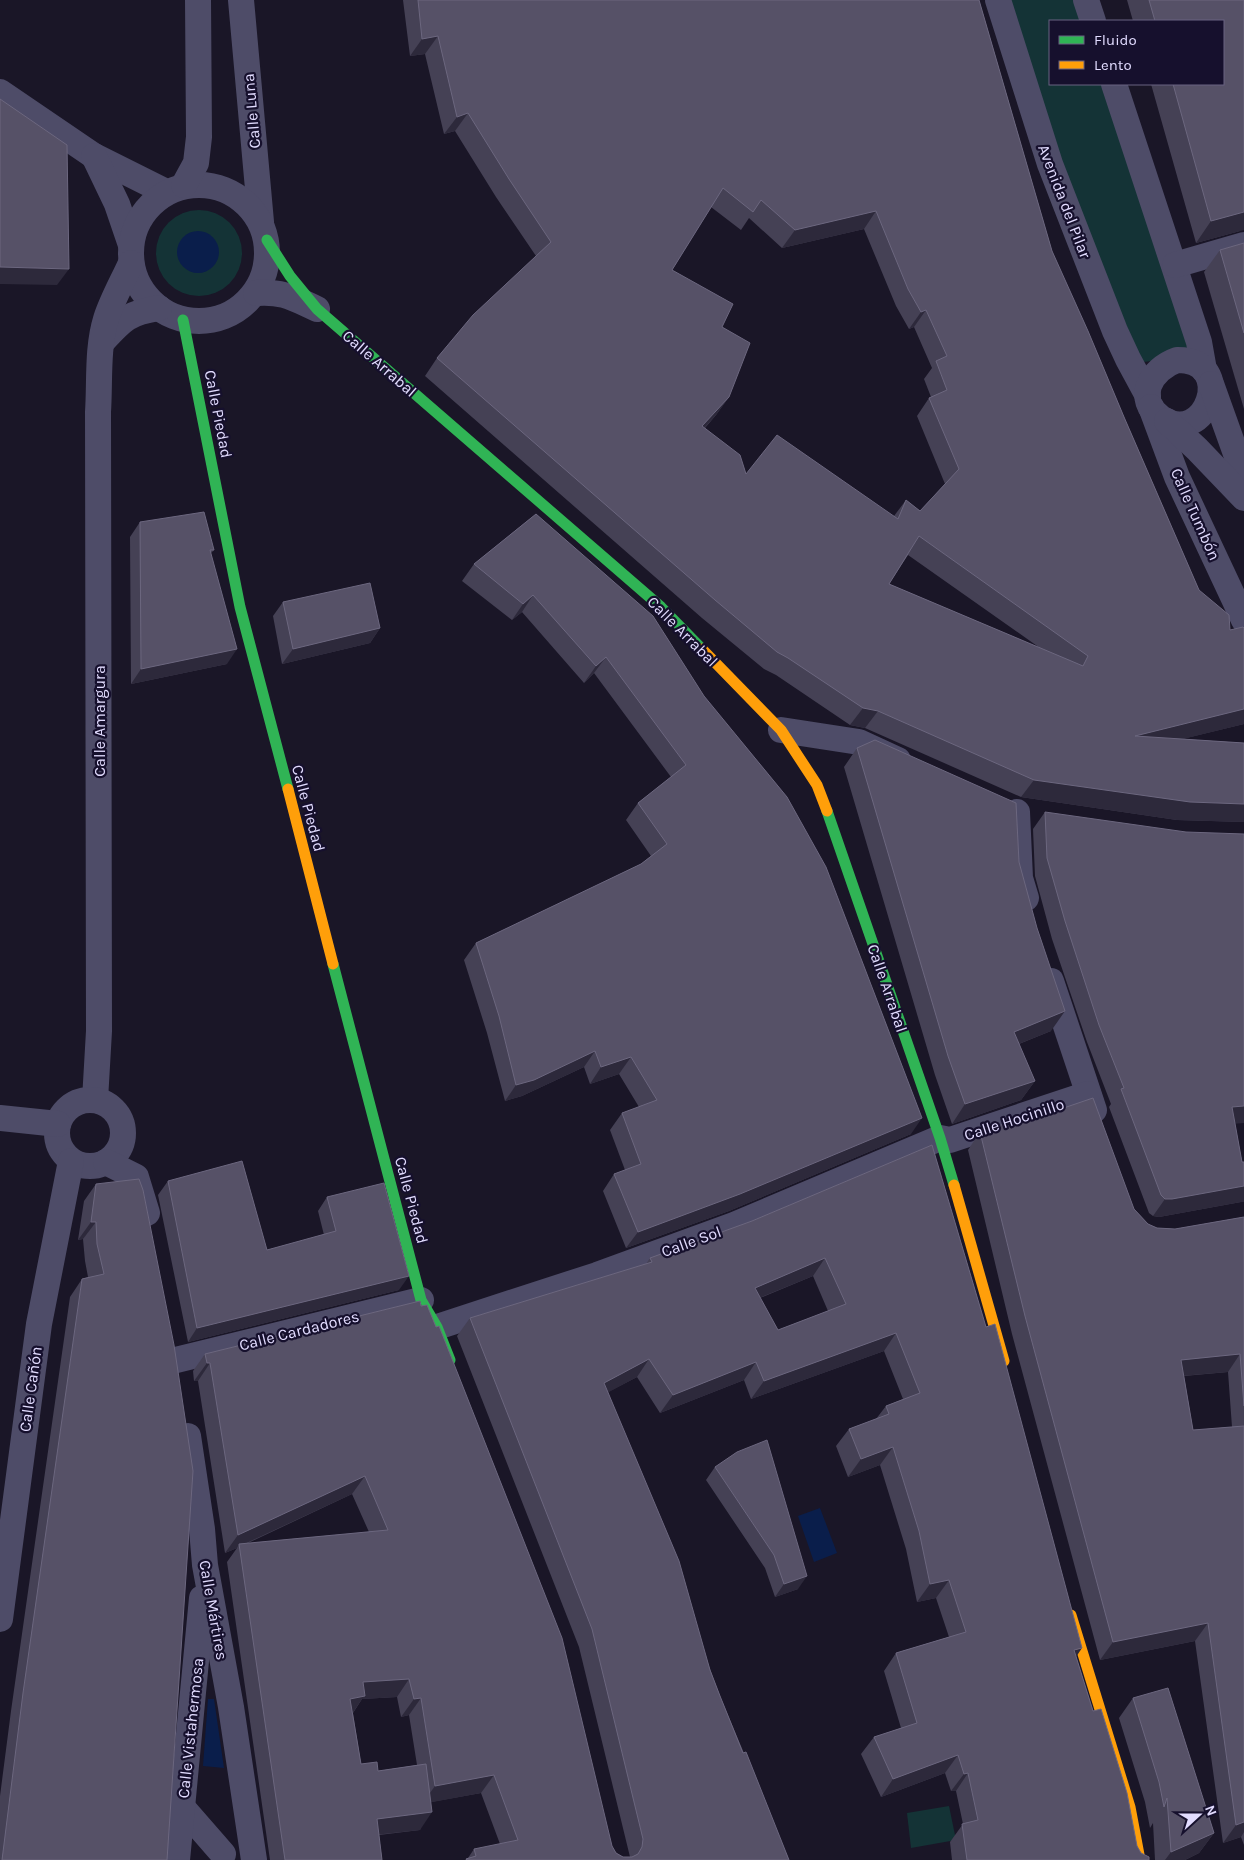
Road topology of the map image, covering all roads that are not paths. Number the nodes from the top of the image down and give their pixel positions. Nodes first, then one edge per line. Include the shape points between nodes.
1 (198, 0) edge
2 (240, 0) edge
3 (998, 0) edge
4 (1086, 0) edge
5 (1093, 20) edge
6 (1114, 85) edge
7 (0, 92) edge
8 (94, 156) junction
9 (175, 188) junction
10 (264, 231) junction
11 (1244, 245) edge
12 (131, 254) junction
13 (1175, 265) junction
14 (256, 293) junction
15 (159, 308) junction
16 (317, 308) junction
17 (183, 320) junction
18 (102, 342) junction
19 (1207, 377) junction
20 (1155, 408) junction
21 (1244, 476) edge
22 (1244, 498) edge
23 (1244, 620) edge
24 (781, 730) junction
25 (922, 771) edge
26 (991, 801) edge
27 (1017, 812) junction
28 (1045, 816) edge
29 (1033, 924) edge
30 (1044, 962) edge
31 (1088, 1094) junction
32 (95, 1100) junction
33 (0, 1118) edge
34 (58, 1124) junction
35 (1102, 1130) edge
36 (940, 1138) junction
37 (71, 1161) junction
38 (106, 1162) junction
39 (151, 1233) edge
40 (421, 1300) junction
41 (437, 1327) junction
42 (176, 1360) edge
43 (1007, 1370) edge
44 (456, 1373) edge
45 (183, 1409) edge
46 (206, 1565) junction
47 (1069, 1608) edge
48 (0, 1619) edge
49 (182, 1807) junction
50 (223, 1854) dead end
51 (177, 1860) edge
52 (254, 1860) edge
53 (1140, 1860) edge

1 - 9 street via 199,137 196,163
2 - 10 street, Calle Luna
3 - 20 street, Avenida del Pilar via 1050,164 1115,331
4 - 5 street
6 - 13 street
7 - 8 street
8 - 9 street
8 - 12 street via 117,204
9 - 10 street via 214,185 242,198
9 - 12 street via 149,205 137,224
10 - 14 street via 268,259
10 - 16 street, Calle Arrabal via 289,275
11 - 13 street
12 - 15 street via 136,280
12 - 18 street, Calle Amargura via 106,320
13 - 19 street via 1200,342
14 - 16 street, Calle Arrabal via 283,293
14 - 17 street via 242,307 223,317 204,321
15 - 17 street
15 - 18 street via 129,315
16 - 24 street, Calle Arrabal via 660,607
17 - 40 street, Calle Piedad via 240,606
18 - 32 street, Calle Amargura via 98,412 99,1032
19 - 20 street via 1208,405 1194,420 1173,423
19 - 20 street via 1195,363 1185,360 1167,363 1158,369 1148,387
19 - 21 street
20 - 22 street, Avenida del Pilar
20 - 23 street, Calle Tumbón via 1177,476
24 - 25 street via 859,742
24 - 36 street, Calle Arrabal via 817,785
26 - 27 street
27 - 28 street
27 - 29 street via 1020,878
30 - 31 street
31 - 35 street
31 - 36 street, Calle Hocinillo via 950,1140
32 - 34 street via 72,1105
32 - 38 street via 113,1110 120,1118 122,1129 119,1149
33 - 34 street
34 - 37 street via 58,1144
36 - 41 street, Calle Sol via 734,1225 597,1275
36 - 43 street, Calle Arrabal
37 - 38 street via 88,1167
37 - 48 street, Calle Cañón via 39,1324
38 - 39 street via 136,1177
40 - 41 street, Calle Piedad
40 - 42 street, Calle Cardadores
41 - 44 street, Calle Piedad
45 - 46 street, Calle Mártires
46 - 49 street, Calle Vistahermosa
46 - 52 street, Calle Mártires
47 - 53 street via 1130,1806
49 - 50 street
49 - 51 street, Calle Vistahermosa

